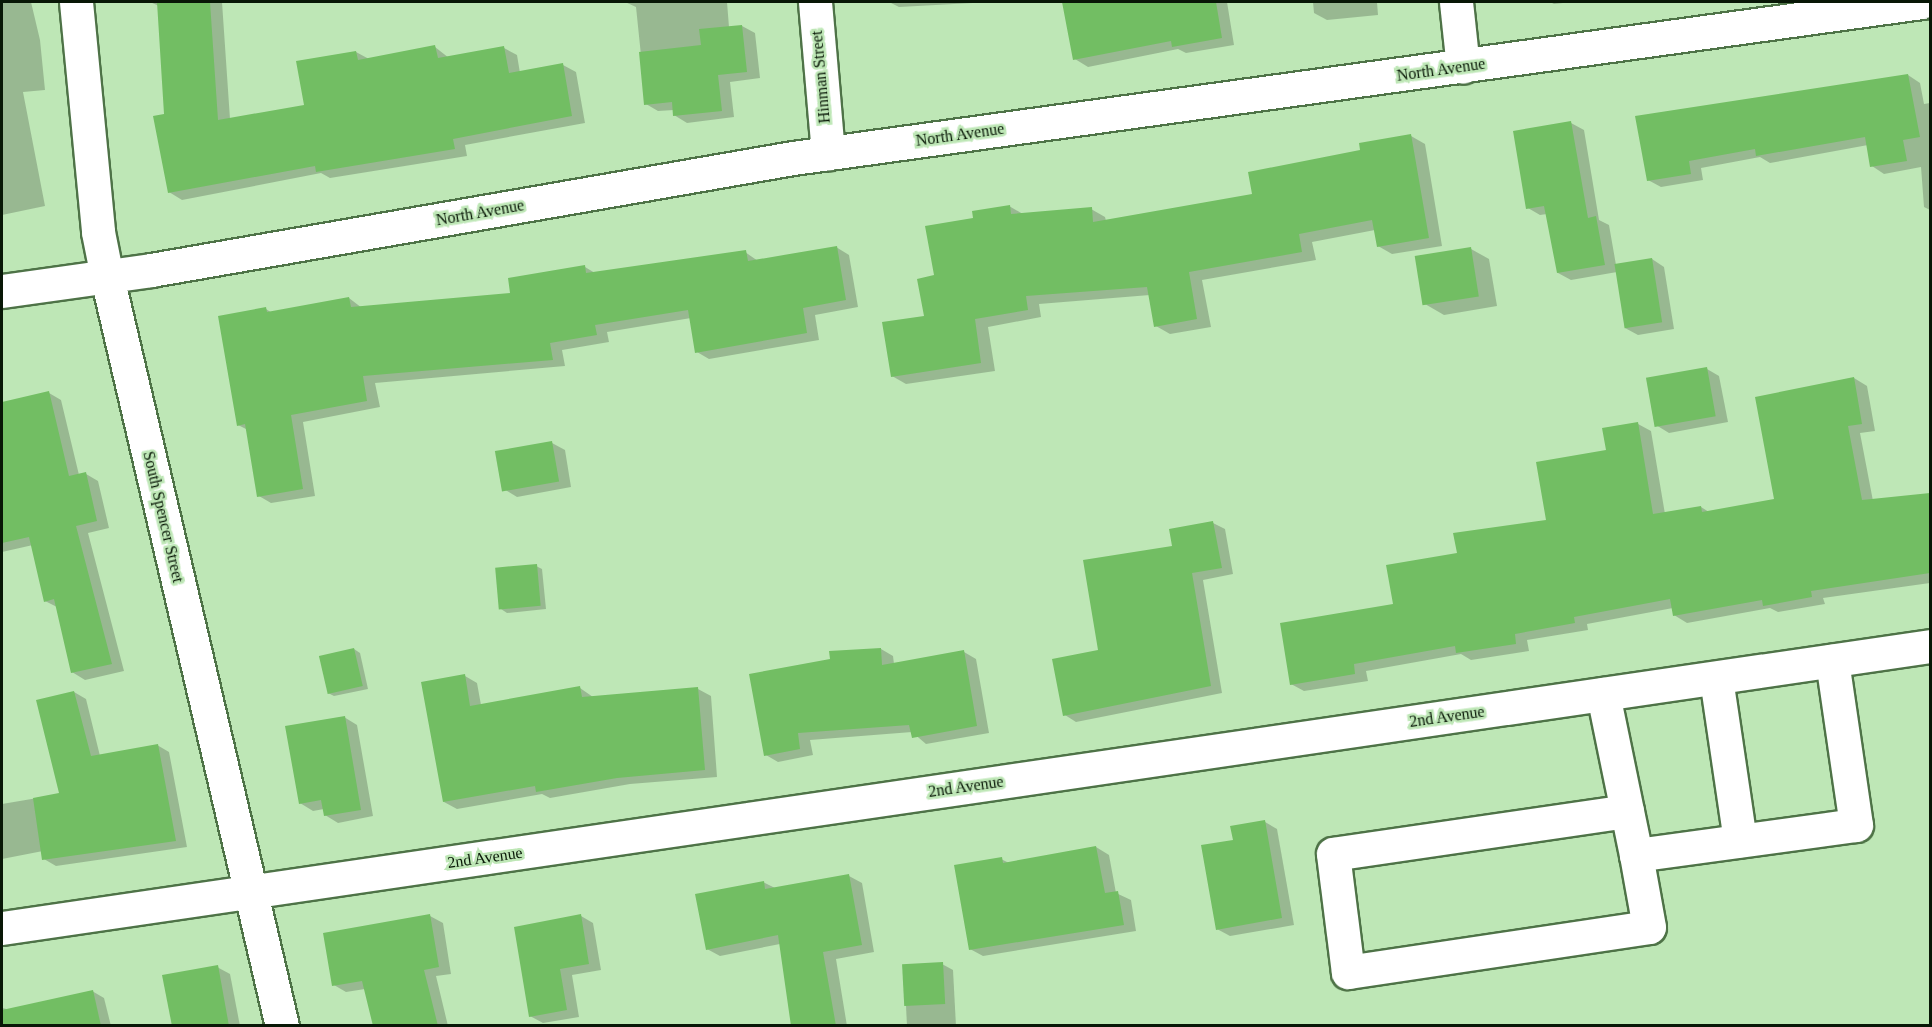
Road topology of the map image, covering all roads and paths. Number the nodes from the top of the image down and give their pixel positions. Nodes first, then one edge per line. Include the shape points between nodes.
1 (76, 2) edge
2 (815, 2) edge
3 (1456, 2) edge
4 (1922, 2) edge
5 (1462, 68) junction
6 (828, 153) junction
7 (107, 277) junction
8 (2, 291) edge
9 (1930, 646) edge
10 (1832, 661) junction
11 (1716, 678) junction
12 (1603, 694) junction
13 (1627, 811) junction
14 (1740, 840) junction
15 (1636, 855) junction
16 (252, 892) junction
17 (2, 928) edge
18 (282, 1026) edge

1 - 7 street, South Spencer Street via 98,232
2 - 6 street, Hinman Street
3 - 5 street
4 - 5 street, North Avenue
5 - 6 street, North Avenue
6 - 7 street, North Avenue
7 - 8 street, North Avenue
7 - 16 street, South Spencer Street
9 - 10 street, 2nd Avenue
10 - 11 street, 2nd Avenue
10 - 14 street via 1856,825
11 - 12 street, 2nd Avenue
11 - 14 street
12 - 13 street
12 - 16 street, 2nd Avenue
13 - 15 street
13 - 15 street via 1333,855 1348,972 1649,927
14 - 15 street
16 - 17 street, 2nd Avenue
16 - 18 street, South Spencer Street

